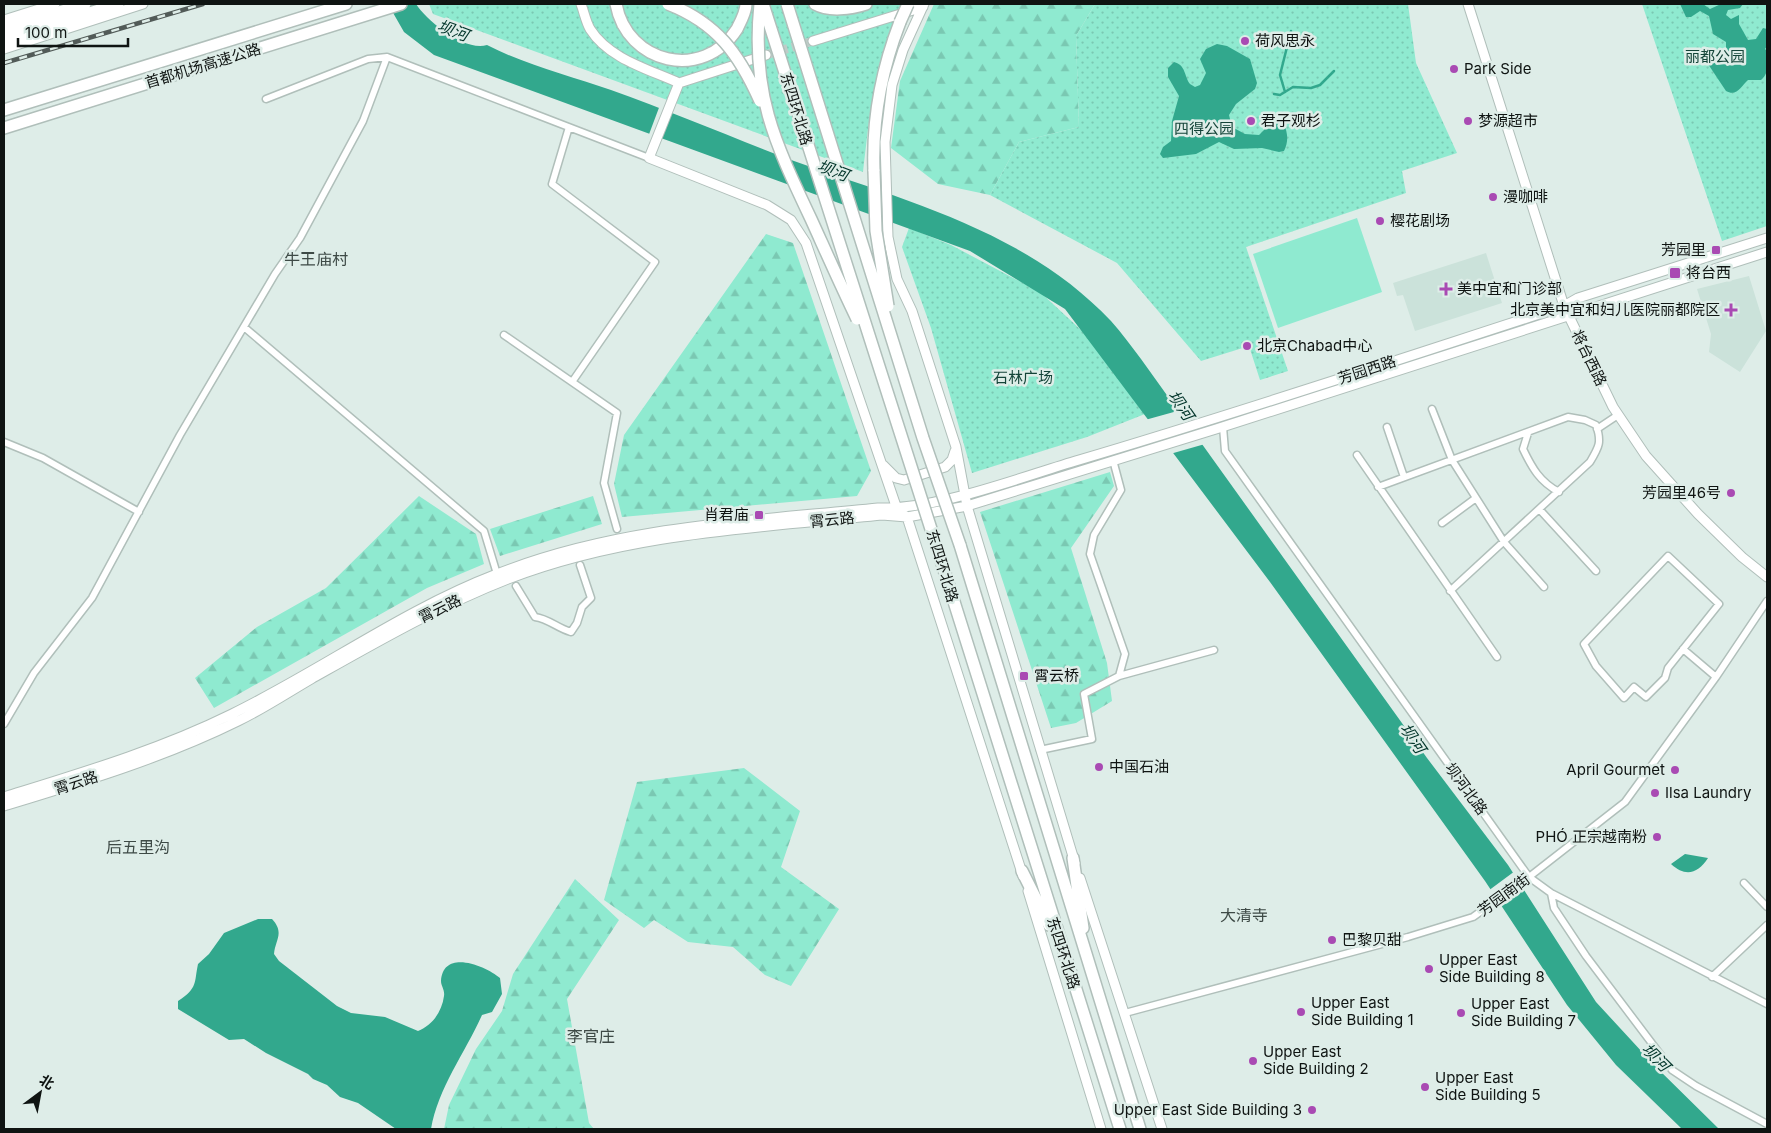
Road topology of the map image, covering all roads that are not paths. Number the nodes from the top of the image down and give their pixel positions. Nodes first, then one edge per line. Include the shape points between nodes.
1 (55, 4) edge
2 (85, 4) edge
3 (118, 4) edge
4 (143, 4) edge
5 (346, 4) edge
6 (401, 4) edge
7 (581, 4) edge
8 (616, 4) edge
9 (668, 4) edge
10 (746, 4) edge
11 (761, 4) edge
12 (788, 4) edge
13 (815, 4) edge
14 (866, 4) edge
15 (908, 4) edge
16 (1468, 4) edge
17 (924, 5) edge
18 (4, 20) edge
19 (4, 29) edge
20 (4, 40) edge
21 (813, 41) tunnel mouth
22 (4, 49) edge
23 (766, 56) tunnel mouth
24 (387, 57) junction
25 (679, 83) junction
26 (266, 100) dead end
27 (4, 110) edge
28 (767, 114) junction
29 (569, 127) junction
30 (4, 128) edge
31 (649, 158) junction
32 (1767, 238) edge
33 (1767, 252) edge
34 (1566, 310) junction
35 (244, 327) junction
36 (504, 336) dead end
37 (892, 338) junction
38 (881, 371) junction
39 (572, 382) junction
40 (1432, 409) dead end
41 (1618, 415) junction
42 (1217, 426) junction
43 (1387, 427) dead end
44 (1597, 429) junction
45 (1528, 433) junction
46 (4, 442) edge
47 (1150, 443) junction
48 (956, 448) junction
49 (1357, 455) dead end
50 (1113, 460) junction
51 (1452, 460) junction
52 (881, 463) junction
53 (1404, 477) junction
54 (1378, 487) junction
55 (1559, 492) junction
56 (963, 494) junction
57 (1476, 498) junction
58 (966, 506) junction
59 (897, 508) junction
60 (1540, 510) junction
61 (139, 512) junction
62 (907, 517) junction
63 (1442, 523) dead end
64 (617, 529) dead end
65 (1504, 542) junction
66 (580, 565) dead end
67 (1596, 571) dead end
68 (497, 574) junction
69 (1767, 577) edge
70 (516, 586) dead end
71 (1544, 587) dead end
72 (1450, 591) junction
73 (1767, 601) edge
74 (1683, 649) junction
75 (1214, 650) dead end
76 (1497, 658) dead end
77 (1119, 676) junction
78 (1716, 677) junction
79 (4, 724) edge
80 (1040, 750) junction
81 (4, 797) edge
82 (4, 806) edge
83 (1073, 858) junction
84 (1022, 871) junction
85 (1527, 879) junction
86 (1744, 883) dead end
87 (1551, 893) junction
88 (1767, 907) edge
89 (1767, 925) edge
90 (1064, 957) junction
91 (1089, 967) junction
92 (1712, 976) junction
93 (1767, 1004) edge
94 (1125, 1013) junction
95 (1767, 1124) edge
96 (1101, 1129) edge
97 (1120, 1129) edge
98 (1140, 1129) edge
99 (1162, 1129) edge

1 - 18 main road
2 - 19 highway
3 - 20 highway
4 - 22 main road
5 - 27 highway, 首都机场高速公路
6 - 30 highway, 首都机场高速公路
7 - 25 main road via 589,28 602,45
8 - 10 highway via 624,28 633,40 660,57 676,60 693,60 708,55 731,37
9 - 28 highway, bridge via 696,16 729,46
11 - 28 highway, bridge via 757,53
11 - 38 highway, 东四环北路, bridge
12 - 37 highway, 东四环北路, bridge
13 - 14 highway via 846,8
15 - 37 highway, bridge via 878,92 873,142 876,231
16 - 34 main road, 将台西路
17 - 21 main road
17 - 48 main road via 903,50 892,85 885,142 888,237 896,279 912,311
23 - 25 main road
24 - 26 street via 368,59
24 - 29 street
24 - 35 street via 363,121 300,238
25 - 31 main road
28 - 38 highway, bridge via 789,174
29 - 31 street
29 - 39 street via 552,184 655,262
31 - 52 main road, 东四环北路 via 767,205 791,220 806,243
32 - 34 main road, 芳园西路 via 1578,298
33 - 34 main road, 芳园西路
34 - 41 main road, 将台西路
34 - 42 main road, 芳园西路
35 - 61 street
35 - 68 street via 484,531
36 - 39 street
37 - 91 highway, 东四环北路, bridge via 960,546
38 - 90 highway, 东四环北路, bridge
39 - 64 street via 617,413 604,483
40 - 51 street
41 - 44 street
41 - 69 main road, 将台西路 via 1646,456 1698,514
42 - 47 main road, 芳园西路
42 - 85 street, 坝河北路 via 1225,451
43 - 53 street
44 - 45 street via 1596,425 1585,420 1568,417
44 - 55 street via 1600,438 1594,456
45 - 51 street
45 - 55 street via 1523,448 1534,472
46 - 61 street via 43,458
47 - 50 main road, 芳园西路
47 - 56 main road, 芳园西路
48 - 52 main road via 952,460 945,467 904,480 896,478
48 - 56 main road
49 - 54 street
50 - 58 main road, 芳园西路
50 - 77 street via 1121,490 1094,535 1090,554 1125,654
51 - 53 street
51 - 57 street
52 - 59 main road, 东四环北路
53 - 54 street
54 - 72 street
55 - 60 street
56 - 58 main road
56 - 59 main road, 霄云路
57 - 63 street
57 - 65 street
58 - 62 main road, 霄云路
58 - 80 main road
59 - 62 main road, 东四环北路
59 - 68 main road, 霄云路 via 648,533 571,550
60 - 65 street
60 - 67 street
61 - 79 street via 92,598 34,673
62 - 82 main road, 霄云路 via 882,515 654,539 559,562 510,578 429,614 236,722 187,745
62 - 84 main road, 东四环北路
65 - 71 street
65 - 72 street
66 - 70 street via 591,598 582,607 571,632 534,617
68 - 81 main road, 霄云路 via 412,614 234,714 186,736
72 - 76 street
73 - 78 street, 芳园南街
74 - 74 street via 1719,604 1668,556 1584,644 1596,666 1624,698 1634,687 1646,697 1665,678 1668,668
74 - 78 street
75 - 77 street
77 - 80 street via 1084,694 1092,739
78 - 85 street, 芳园南街 via 1625,802
80 - 83 main road
83 - 91 highway
83 - 94 main road
84 - 90 highway
84 - 96 main road, 东四环北路
85 - 87 street, 坝河北路
85 - 94 street, 芳园南街 via 1467,920
86 - 88 street
87 - 92 street, 坝河北路
87 - 95 street via 1554,908 1586,956 1672,1070
89 - 92 street
90 - 97 highway, 东四环北路
91 - 98 highway, 东四环北路
92 - 93 street, 坝河北路
94 - 99 main road

